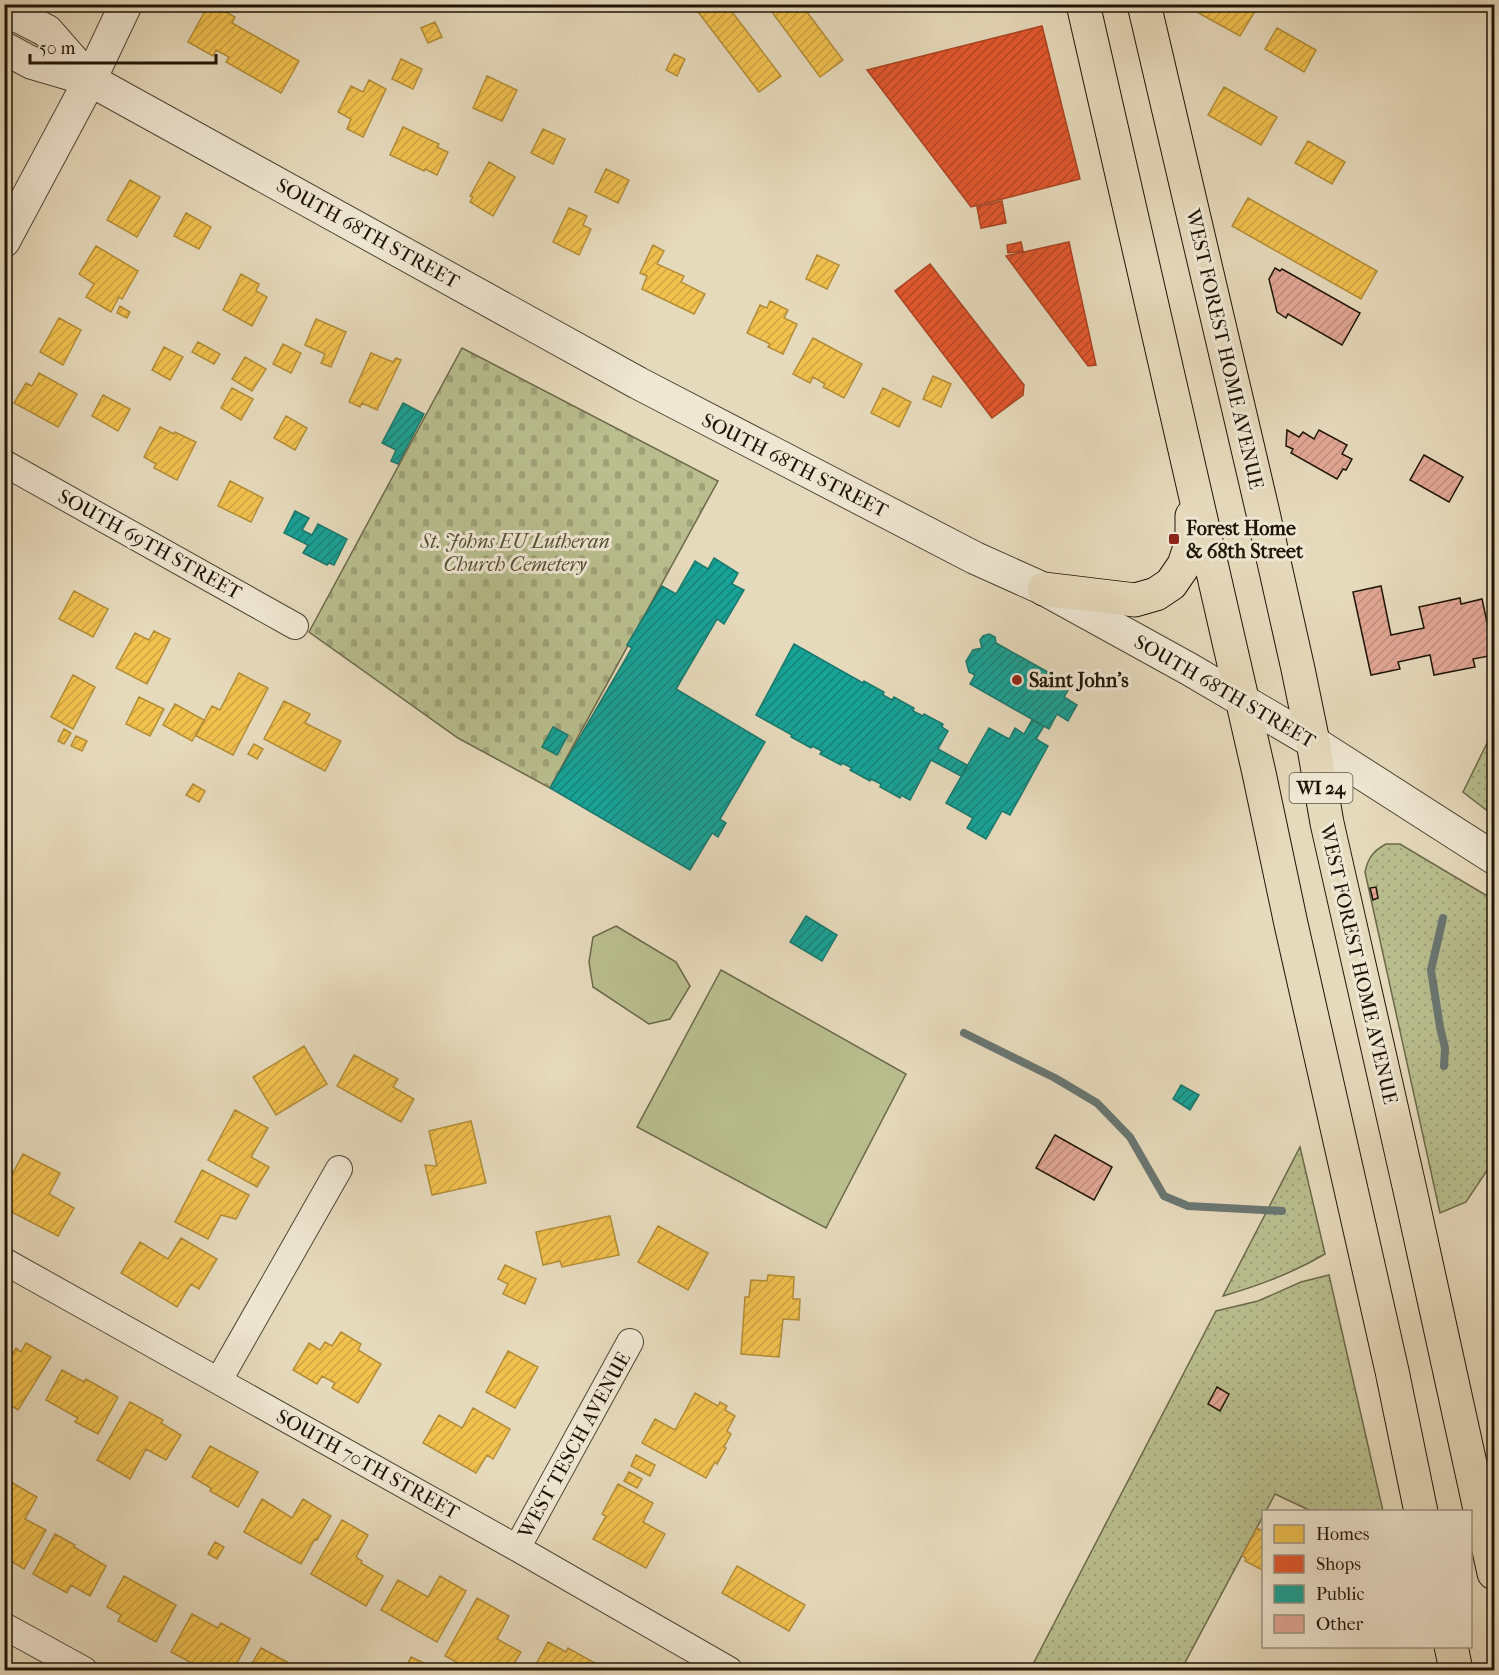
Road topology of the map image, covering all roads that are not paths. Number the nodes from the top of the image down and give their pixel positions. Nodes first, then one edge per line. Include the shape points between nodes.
1 (126, 4) edge
2 (1083, 4) edge
3 (1144, 4) edge
4 (4, 9) edge
5 (4, 48) edge
6 (90, 80) junction
7 (4, 241) edge
8 (4, 463) edge
9 (1192, 484) junction
10 (1044, 589) junction
11 (295, 626) dead end
12 (1243, 700) junction
13 (1313, 742) junction
14 (1494, 858) edge
15 (339, 1169) dead end
16 (4, 1261) edge
17 (630, 1342) dead end
18 (219, 1380) junction
19 (1421, 1510) edge
20 (517, 1548) junction
21 (1494, 1573) edge
22 (4, 1626) edge
23 (1451, 1648) edge
24 (84, 1671) edge
25 (729, 1671) edge
26 (1456, 1671) edge

1 - 6 street
2 - 9 main road, WI 24
3 - 13 main road, WEST FOREST HOME AVENUE / WI 24
4 - 6 street, SOUTH 68TH STREET via 47,31
5 - 6 street, SOUTH 68TH STREET via 32,63
6 - 7 street
6 - 10 street, SOUTH 68TH STREET via 638,383 975,558
8 - 11 street, SOUTH 69TH STREET
9 - 10 main road via 1192,541 1184,565 1171,584 1156,594 1135,600
9 - 12 main road, WI 24
10 - 12 street, SOUTH 68TH STREET
12 - 13 street, SOUTH 68TH STREET
12 - 19 main road, WI 24
13 - 14 street, SOUTH 68TH STREET
13 - 21 main road, WEST FOREST HOME AVENUE / WI 24 via 1327,824
15 - 18 street
16 - 18 street, SOUTH 70TH STREET
17 - 20 street, WEST TESCH AVENUE
18 - 20 street, SOUTH 70TH STREET
20 - 25 street, SOUTH 70TH STREET
22 - 24 street
23 - 26 main road

